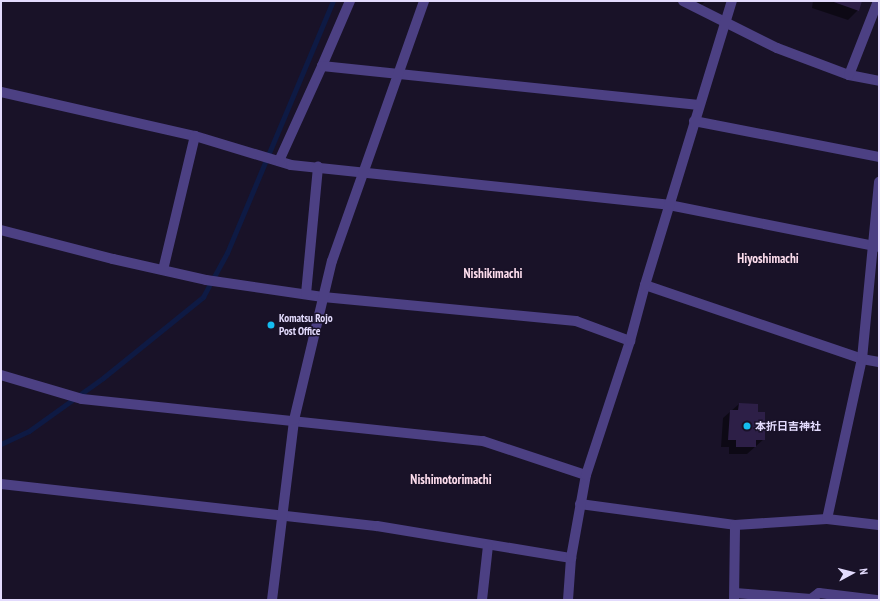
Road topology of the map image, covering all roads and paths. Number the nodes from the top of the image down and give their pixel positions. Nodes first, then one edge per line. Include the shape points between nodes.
1 (350, 1) edge
2 (424, 1) edge
3 (683, 1) edge
4 (732, 1) edge
5 (878, 1) edge
6 (725, 22) junction
7 (322, 66) junction
8 (398, 74) junction
9 (849, 75) junction
10 (879, 81) edge
11 (1, 92) edge
12 (699, 105) junction
13 (694, 121) junction
14 (195, 136) junction
15 (879, 157) edge
16 (277, 160) junction
17 (318, 167) junction
18 (364, 171) junction
19 (879, 182) edge
20 (669, 205) junction
21 (1, 230) edge
22 (876, 246) edge
23 (163, 270) junction
24 (645, 284) junction
25 (306, 294) junction
26 (323, 297) junction
27 (630, 341) junction
28 (862, 359) junction
29 (879, 362) edge
30 (1, 375) edge
31 (294, 420) junction
32 (586, 475) junction
33 (1, 484) edge
34 (580, 504) junction
35 (282, 515) junction
36 (826, 520) junction
37 (736, 525) junction
38 (879, 525) edge
39 (488, 546) junction
40 (571, 558) junction
41 (734, 596) edge
42 (272, 600) edge
43 (482, 600) edge
44 (568, 600) edge
45 (877, 600) edge

1 - 7 street
2 - 8 street
3 - 6 street
4 - 6 street
5 - 9 street
6 - 9 street via 777,48
6 - 12 street
7 - 8 street
7 - 16 street
8 - 12 street
8 - 18 street
9 - 10 street
11 - 14 street
12 - 13 street
13 - 15 street
13 - 20 street
14 - 16 street
14 - 23 street
16 - 17 street via 291,165
17 - 18 street
17 - 25 street
18 - 20 street
18 - 26 street via 332,261
19 - 22 street
20 - 22 street
20 - 24 street
21 - 23 street
22 - 28 street
23 - 25 street via 206,280
24 - 27 street
24 - 28 street
25 - 26 street
26 - 27 street via 576,321
26 - 31 street
27 - 32 street
28 - 29 street
28 - 36 street
30 - 31 street via 82,399
31 - 32 street via 483,441
31 - 35 street
32 - 34 street
33 - 35 street
34 - 37 street
34 - 40 street
35 - 39 street via 377,526
35 - 42 street
36 - 37 street
36 - 38 street
37 - 41 street
39 - 40 street
39 - 43 street
40 - 44 street
41 - 45 street via 811,599 819,593

